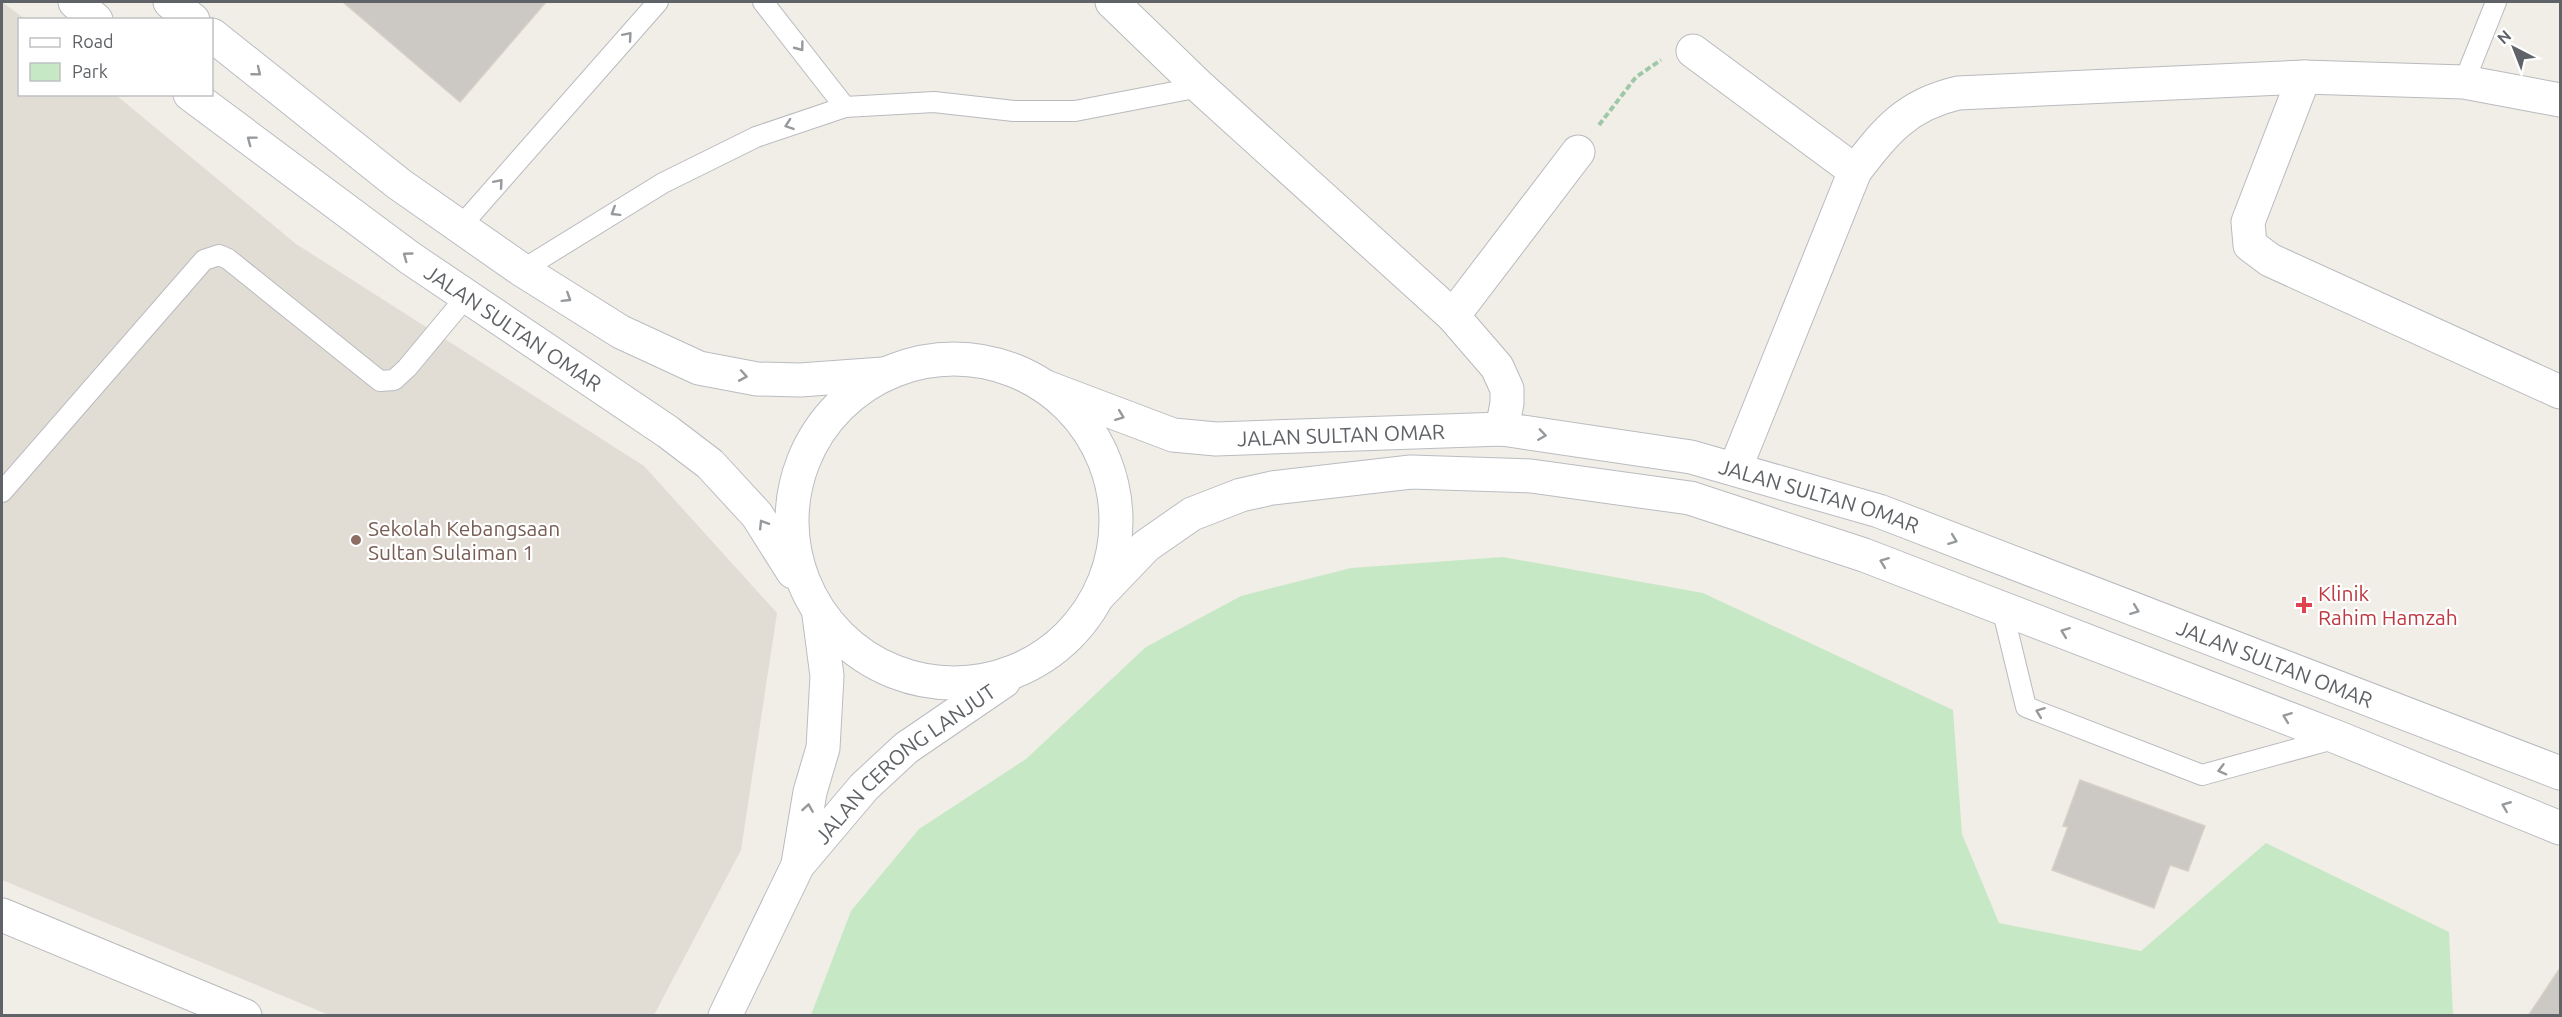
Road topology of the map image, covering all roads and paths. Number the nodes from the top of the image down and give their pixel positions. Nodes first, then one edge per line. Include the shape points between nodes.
1 (75, 2) edge
2 (170, 2) edge
3 (658, 2) edge
4 (763, 2) edge
5 (1112, 2) edge
6 (2496, 2) edge
7 (94, 18) edge
8 (190, 18) edge
9 (213, 36) edge
10 (1693, 51) joint
11 (2304, 78) junction
12 (2464, 82) junction
13 (1200, 87) junction
14 (193, 96) edge
15 (2560, 100) edge
16 (845, 107) junction
17 (1578, 152) joint
18 (1855, 171) junction
19 (460, 227) junction
20 (522, 270) junction
21 (466, 297) junction
22 (1453, 316) junction
23 (886, 374) junction
24 (1046, 387) junction
25 (2560, 392) edge
26 (1502, 429) junction
27 (1735, 470) junction
28 (2, 492) edge
29 (1099, 595) junction
30 (812, 603) junction
31 (2002, 608) junction
32 (1019, 670) junction
33 (2339, 738) junction
34 (2560, 774) edge
35 (2560, 828) edge
36 (798, 866) junction
37 (2, 915) edge
38 (241, 1015) edge
39 (725, 1016) edge

1 - 7 main road
2 - 8 main road
19 -> 3 lane
4 -> 16 lane
5 - 13 main road
6 - 12 lane
9 -> 19 main road via 399,184
10 - 17 path via 1665,57 1636,77
10 - 18 main road
11 - 12 main road
11 - 18 main road via 1958,93 1934,99 1908,113 1882,136
11 - 25 main road via 2248,222 2250,245 2270,260
12 - 15 main road
13 - 16 lane via 1075,111 1014,111 934,102
13 - 22 main road
21 -> 14 main road, JALAN SULTAN OMAR
16 -> 20 lane via 756,137 673,178
17 - 22 main road
18 - 27 main road
19 - 20 main road
20 -> 23 main road via 621,332 699,368 758,379
21 - 28 lane via 394,380 380,381 228,259 219,255 204,260
30 -> 21 main road, JALAN SULTAN OMAR via 757,515 710,464
22 - 26 main road via 1497,367 1507,389
23 - 24 main road via 918,362 963,359 1017,371
23 - 30 main road, JALAN CERONG LANJUT via 844,402 811,442 793,490 791,542
24 -> 26 main road, JALAN SULTAN OMAR via 1173,435 1216,439
24 - 29 main road via 1076,412 1098,444 1112,481 1116,519 1113,549
26 -> 27 main road, JALAN SULTAN OMAR via 1691,457
27 -> 34 main road, JALAN SULTAN OMAR via 1879,511
31 -> 29 main road, JALAN SULTAN OMAR via 1864,555 1690,498 1531,476 1411,472 1272,488 1192,514 1146,546
29 - 32 main road via 1051,651
30 - 32 main road via 858,655 909,678 964,684
36 -> 30 main road, JALAN CERONG LANJUT via 810,792 823,748 827,676
33 -> 31 main road, JALAN SULTAN OMAR
33 -> 31 lane via 2202,775 2026,707
32 - 36 main road, JALAN CERONG LANJUT via 906,748 864,787
35 -> 33 main road, JALAN SULTAN OMAR
36 - 39 main road, JALAN CERONG LANJUT
37 - 38 main road

